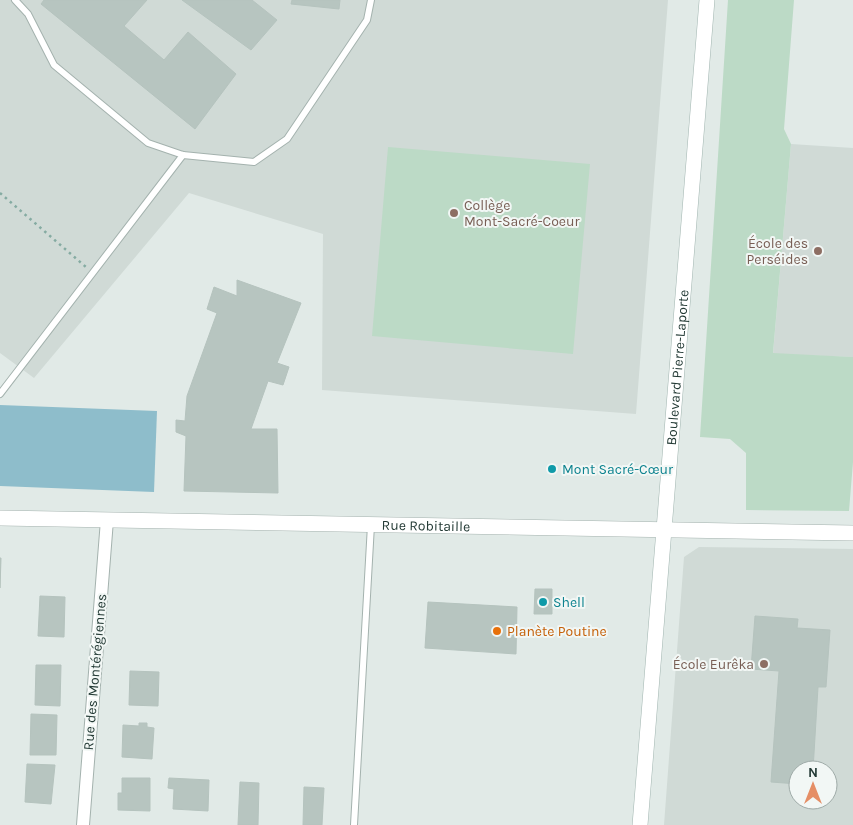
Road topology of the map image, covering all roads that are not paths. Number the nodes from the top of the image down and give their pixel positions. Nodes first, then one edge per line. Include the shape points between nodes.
1 (15, 0) edge
2 (371, 0) edge
3 (707, 0) edge
4 (183, 155) junction
5 (0, 394) edge
6 (0, 518) edge
7 (107, 520) junction
8 (370, 525) junction
9 (664, 531) junction
10 (853, 533) edge
11 (83, 825) edge
12 (354, 825) edge
13 (640, 825) edge

1 - 4 lane via 28,14 54,65 148,143
2 - 4 lane via 367,20 287,139 254,162
3 - 9 street, Boulevard Pierre-Laporte
4 - 5 lane
6 - 7 street, Rue Robitaille
7 - 8 street, Rue Robitaille
7 - 11 street, Rue des Montérégiennes
8 - 9 street, Rue Robitaille
8 - 12 lane
9 - 10 street, Rue Robitaille
9 - 13 street, Boulevard Pierre-Laporte

